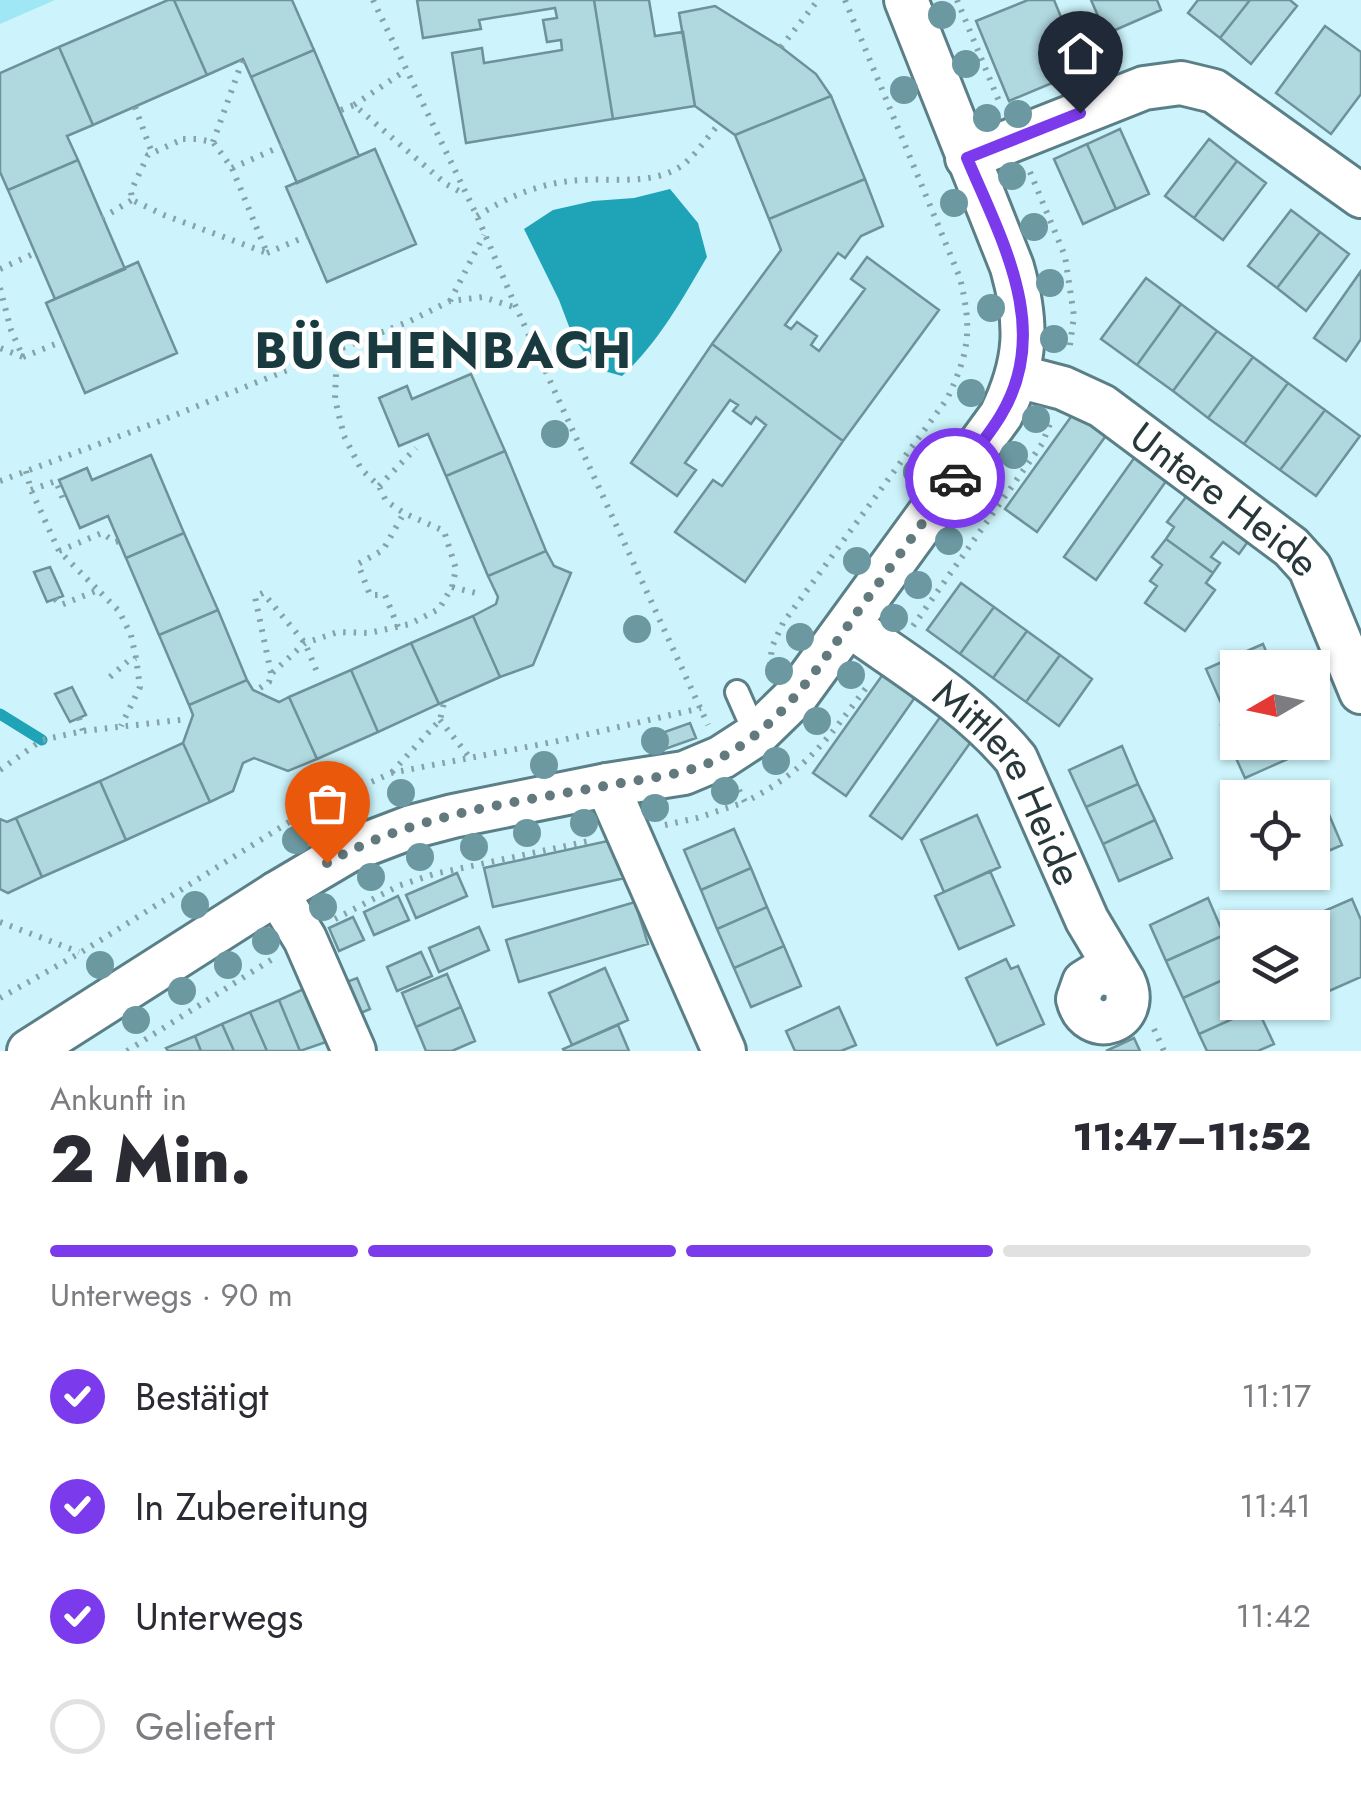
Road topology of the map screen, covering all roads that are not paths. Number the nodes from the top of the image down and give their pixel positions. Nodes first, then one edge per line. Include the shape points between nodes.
1 (906, 0) edge
2 (967, 158) junction
3 (1361, 196) edge
4 (1016, 376) junction
5 (849, 625) junction
6 (737, 692) road end
7 (1361, 692) edge
8 (739, 746) junction
9 (608, 785) junction
10 (277, 893) junction
11 (1124, 982) dead end
12 (29, 1051) edge
13 (354, 1051) edge
14 (724, 1051) edge

1 - 2 street
2 - 3 street via 1144,88 1181,83 1214,91
2 - 4 street via 1020,296 1024,341
4 - 5 street via 1001,415
4 - 7 street, Untere Heide via 1102,406 1291,547 1310,568
5 - 8 street via 797,696
5 - 11 street, Mittlere Heide via 954,699 1016,759 1088,920
6 - 8 lane
8 - 9 street via 684,773
9 - 10 street via 411,827 348,851
9 - 14 street
10 - 12 street
10 - 13 street

